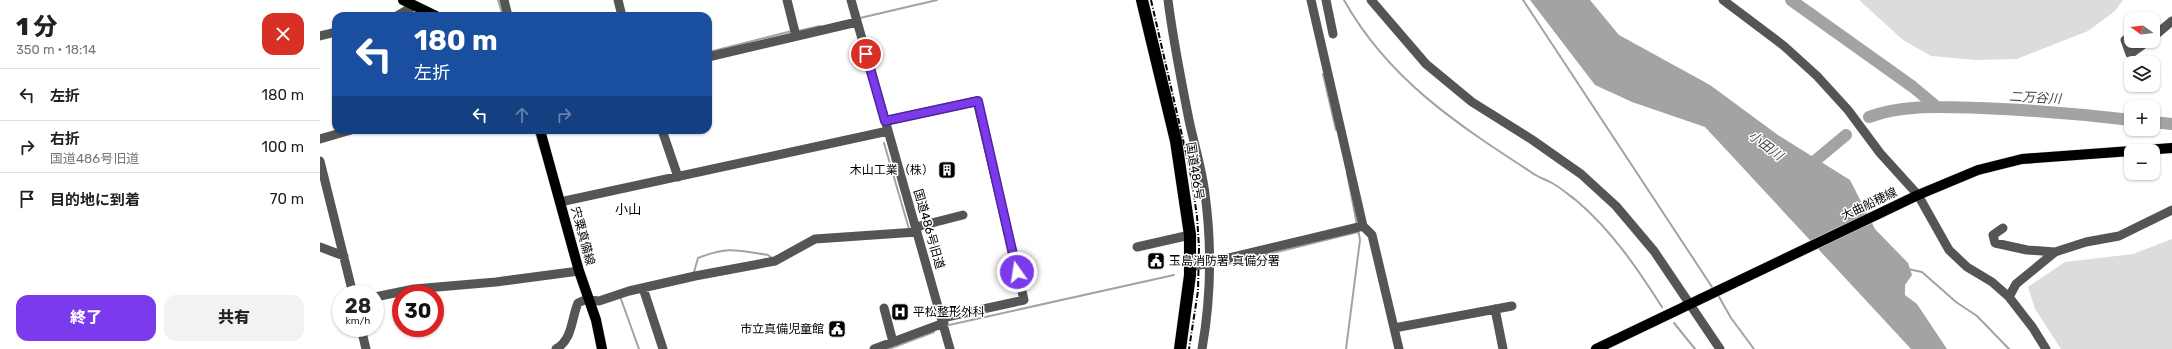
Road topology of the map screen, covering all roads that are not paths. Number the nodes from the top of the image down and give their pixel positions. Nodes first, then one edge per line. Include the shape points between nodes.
1 (403, 0) edge
2 (504, 0) edge
3 (618, 0) edge
4 (787, 0) edge
5 (851, 0) edge
6 (1142, 0) edge
7 (1168, 0) edge
8 (1312, 0) edge
9 (1326, 0) edge
10 (1371, 0) edge
11 (1723, 0) edge
12 (414, 6) junction
13 (404, 12) edge
14 (427, 12) edge
15 (507, 12) edge
16 (621, 12) edge
17 (2172, 21) edge
18 (857, 22) junction
19 (2160, 31) edge
20 (332, 33) edge
21 (795, 33) junction
22 (1333, 34) dead end
23 (320, 36) edge
24 (2128, 48) edge
25 (2138, 48) edge
26 (712, 57) edge
27 (885, 121) junction
28 (888, 131) junction
29 (337, 134) edge
30 (541, 134) edge
31 (663, 134) edge
32 (320, 139) edge
33 (2172, 148) edge
34 (320, 160) edge
35 (678, 177) junction
36 (1914, 197) junction
37 (560, 202) junction
38 (2172, 210) edge
39 (963, 215) dead end
40 (1363, 226) junction
41 (2003, 228) dead end
42 (917, 229) junction
43 (1190, 235) junction
44 (320, 247) edge
45 (1137, 247) dead end
46 (2055, 252) junction
47 (344, 256) junction
48 (1210, 262) junction
49 (1190, 267) junction
50 (579, 271) junction
51 (351, 285) edge
52 (643, 288) junction
53 (384, 295) edge
54 (2009, 297) junction
55 (590, 299) junction
56 (1689, 304) junction
57 (1512, 306) dead end
58 (884, 308) dead end
59 (1495, 308) junction
60 (943, 321) junction
61 (1394, 328) junction
62 (363, 337) edge
63 (893, 342) junction
64 (366, 349) edge
65 (556, 349) edge
66 (602, 349) edge
67 (663, 349) edge
68 (874, 349) edge
69 (950, 349) edge
70 (1180, 349) edge
71 (1202, 349) edge
72 (1399, 349) edge
73 (1503, 349) edge
74 (1596, 349) edge
75 (1720, 349) edge
76 (2046, 349) edge

1 - 12 main road
2 - 15 street
3 - 16 street
4 - 21 street
5 - 18 street, 国道486号旧道
6 - 43 highway, 国道486号 via 1176,141
7 - 48 street via 1176,56 1205,192
8 - 40 street
9 - 22 street
10 - 56 street via 1426,64 1472,102 1581,174 1616,206 1654,251
11 - 36 street via 1784,46 1817,76 1848,110
12 - 13 street
12 - 14 main road
17 - 19 street
18 - 21 street
18 - 27 street, 国道486号旧道
20 - 23 street
21 - 26 street
24 - 25 street via 2130,54
27 - 28 street, 国道486号旧道
27 - 60 street via 978,101 1024,300
28 - 35 street
28 - 42 street, 国道486号旧道
29 - 32 street
30 - 37 main road, 宍粟真備線
31 - 35 street
33 - 36 main road, 大曲船穂線 via 2022,159 1978,170
34 - 47 street
35 - 37 street
36 - 54 street via 1949,250 1967,267 1992,282
36 - 56 main road, 大曲船穂線
37 - 50 main road, 宍粟真備線
38 - 46 street via 2119,236 2086,242
39 - 42 street
40 - 48 street
40 - 61 street via 1372,235
41 - 46 street via 1993,235 1995,243 2027,250
42 - 52 street via 815,239 775,261
42 - 60 street, 国道486号旧道
43 - 45 street
43 - 49 highway, 国道486号
44 - 47 street
46 - 54 street via 2016,284
47 - 51 street
48 - 49 street
48 - 71 street via 1208,309
49 - 70 highway, 国道486号 via 1189,293
50 - 53 street
50 - 55 main road, 宍粟真備線
52 - 55 street via 599,301
52 - 67 street
54 - 76 street
55 - 65 street via 578,303 568,337
55 - 66 main road, 宍粟真備線
56 - 74 main road, 大曲船穂線
56 - 75 street
57 - 59 street
58 - 63 street
59 - 61 street
59 - 73 street
60 - 63 street
60 - 69 street, 国道486号旧道
61 - 72 street
62 - 64 street
63 - 68 street

